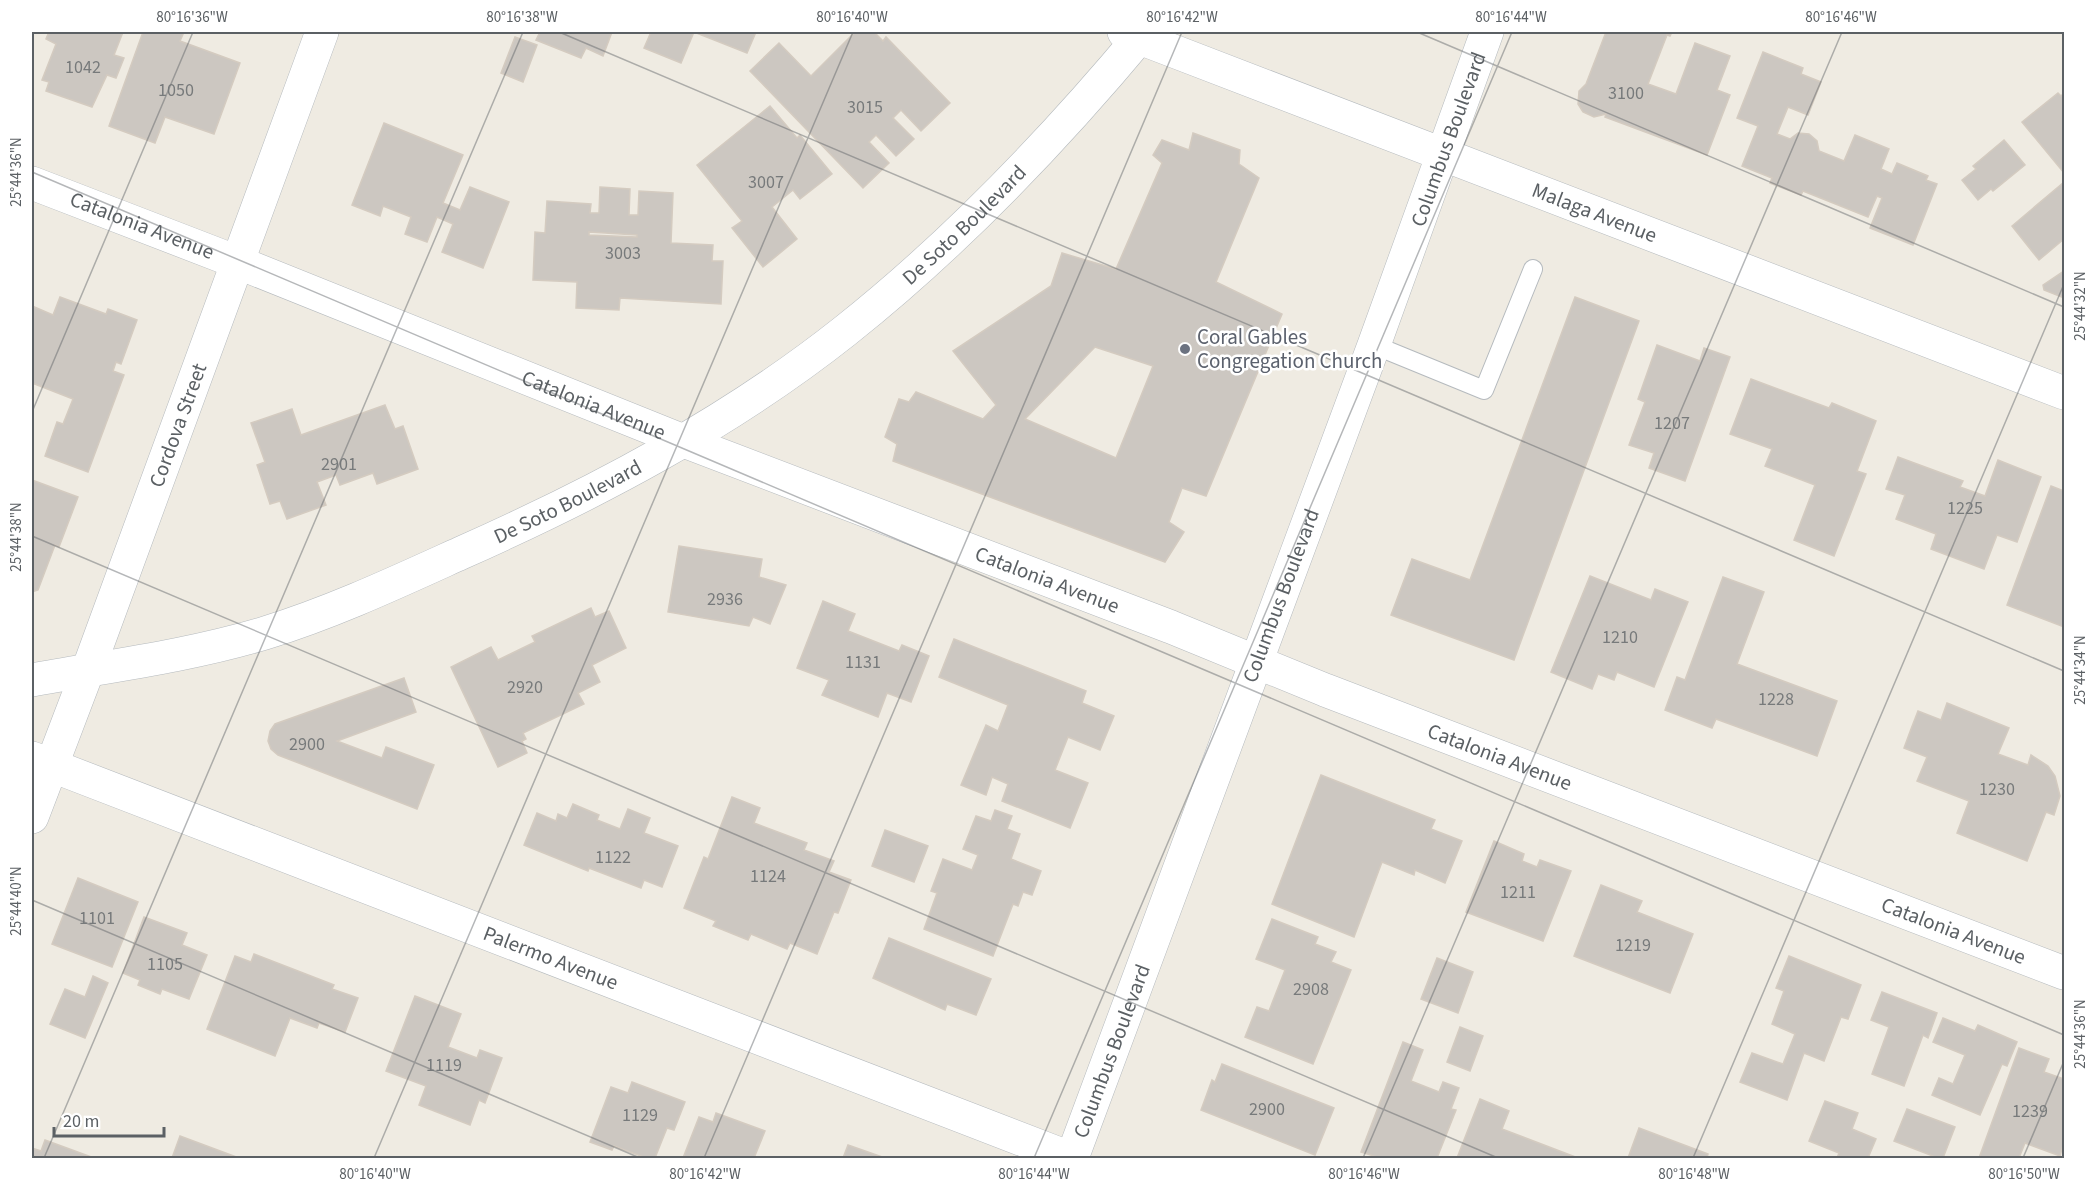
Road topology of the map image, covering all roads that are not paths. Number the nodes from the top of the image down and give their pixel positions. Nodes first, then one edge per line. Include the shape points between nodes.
1 (322, 32) edge
2 (1487, 32) edge
3 (1136, 34) edge
4 (1442, 155) junction
5 (32, 183) edge
6 (237, 262) junction
7 (1533, 269) dead end
8 (1374, 345) junction
9 (2064, 393) edge
10 (681, 440) junction
11 (1257, 662) junction
12 (88, 670) junction
13 (32, 680) edge
14 (41, 761) edge
15 (32, 817) edge
16 (2064, 973) edge
17 (1071, 1158) edge

1 - 6 street, Cordova Street
2 - 4 street, Columbus Boulevard
3 - 4 street, Malaga Avenue
3 - 10 street, De Soto Boulevard via 1041,149 907,279 801,364
4 - 8 street, Columbus Boulevard
4 - 9 street, Malaga Avenue
5 - 6 street, Catalonia Avenue
6 - 10 street, Catalonia Avenue
6 - 12 street, Cordova Street
7 - 8 lane via 1484,390
8 - 11 street, Columbus Boulevard
10 - 11 street, Catalonia Avenue
10 - 12 street, De Soto Boulevard via 516,529 306,620 223,644
11 - 16 street, Catalonia Avenue
11 - 17 street, Columbus Boulevard
12 - 13 street, De Soto Boulevard
12 - 14 street, Cordova Street
14 - 15 street, Cordova Street
14 - 17 street, Palermo Avenue

